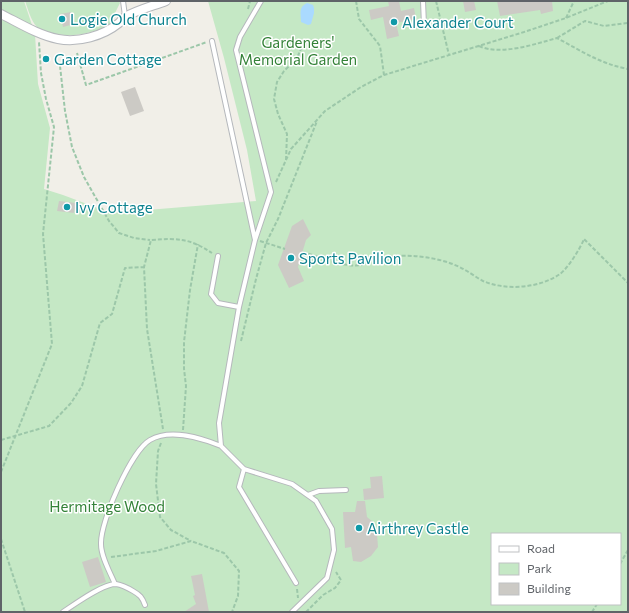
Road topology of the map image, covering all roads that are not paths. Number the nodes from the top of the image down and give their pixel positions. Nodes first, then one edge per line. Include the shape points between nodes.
1 (123, 1) edge
2 (166, 1) edge
3 (261, 1) edge
4 (422, 1) edge
5 (1, 14) edge
6 (125, 17) junction
7 (424, 24) dead end
8 (212, 40) road end
9 (256, 240) junction
10 (218, 256) road end
11 (239, 307) junction
12 (221, 446) junction
13 (244, 469) junction
14 (346, 490) dead end
15 (308, 495) junction
16 (296, 583) road end
17 (115, 584) junction
18 (145, 605) dead end
19 (63, 612) edge
20 (292, 612) edge

1 - 6 lane
2 - 6 street
3 - 9 lane via 240,37 236,50 271,192
4 - 7 lane
5 - 6 street via 58,39 88,38 106,32
8 - 9 lane
9 - 11 lane
10 - 11 lane via 211,294 218,303
11 - 12 lane via 219,420
12 - 13 lane
12 - 17 lane via 204,439 164,435 149,440 138,454 113,498 104,523 101,544
13 - 15 lane via 292,484
13 - 16 lane via 239,487
14 - 15 lane via 319,491
15 - 20 lane via 316,501 332,529 334,550 327,578
17 - 18 lane via 126,587 142,597
17 - 19 lane via 96,591

